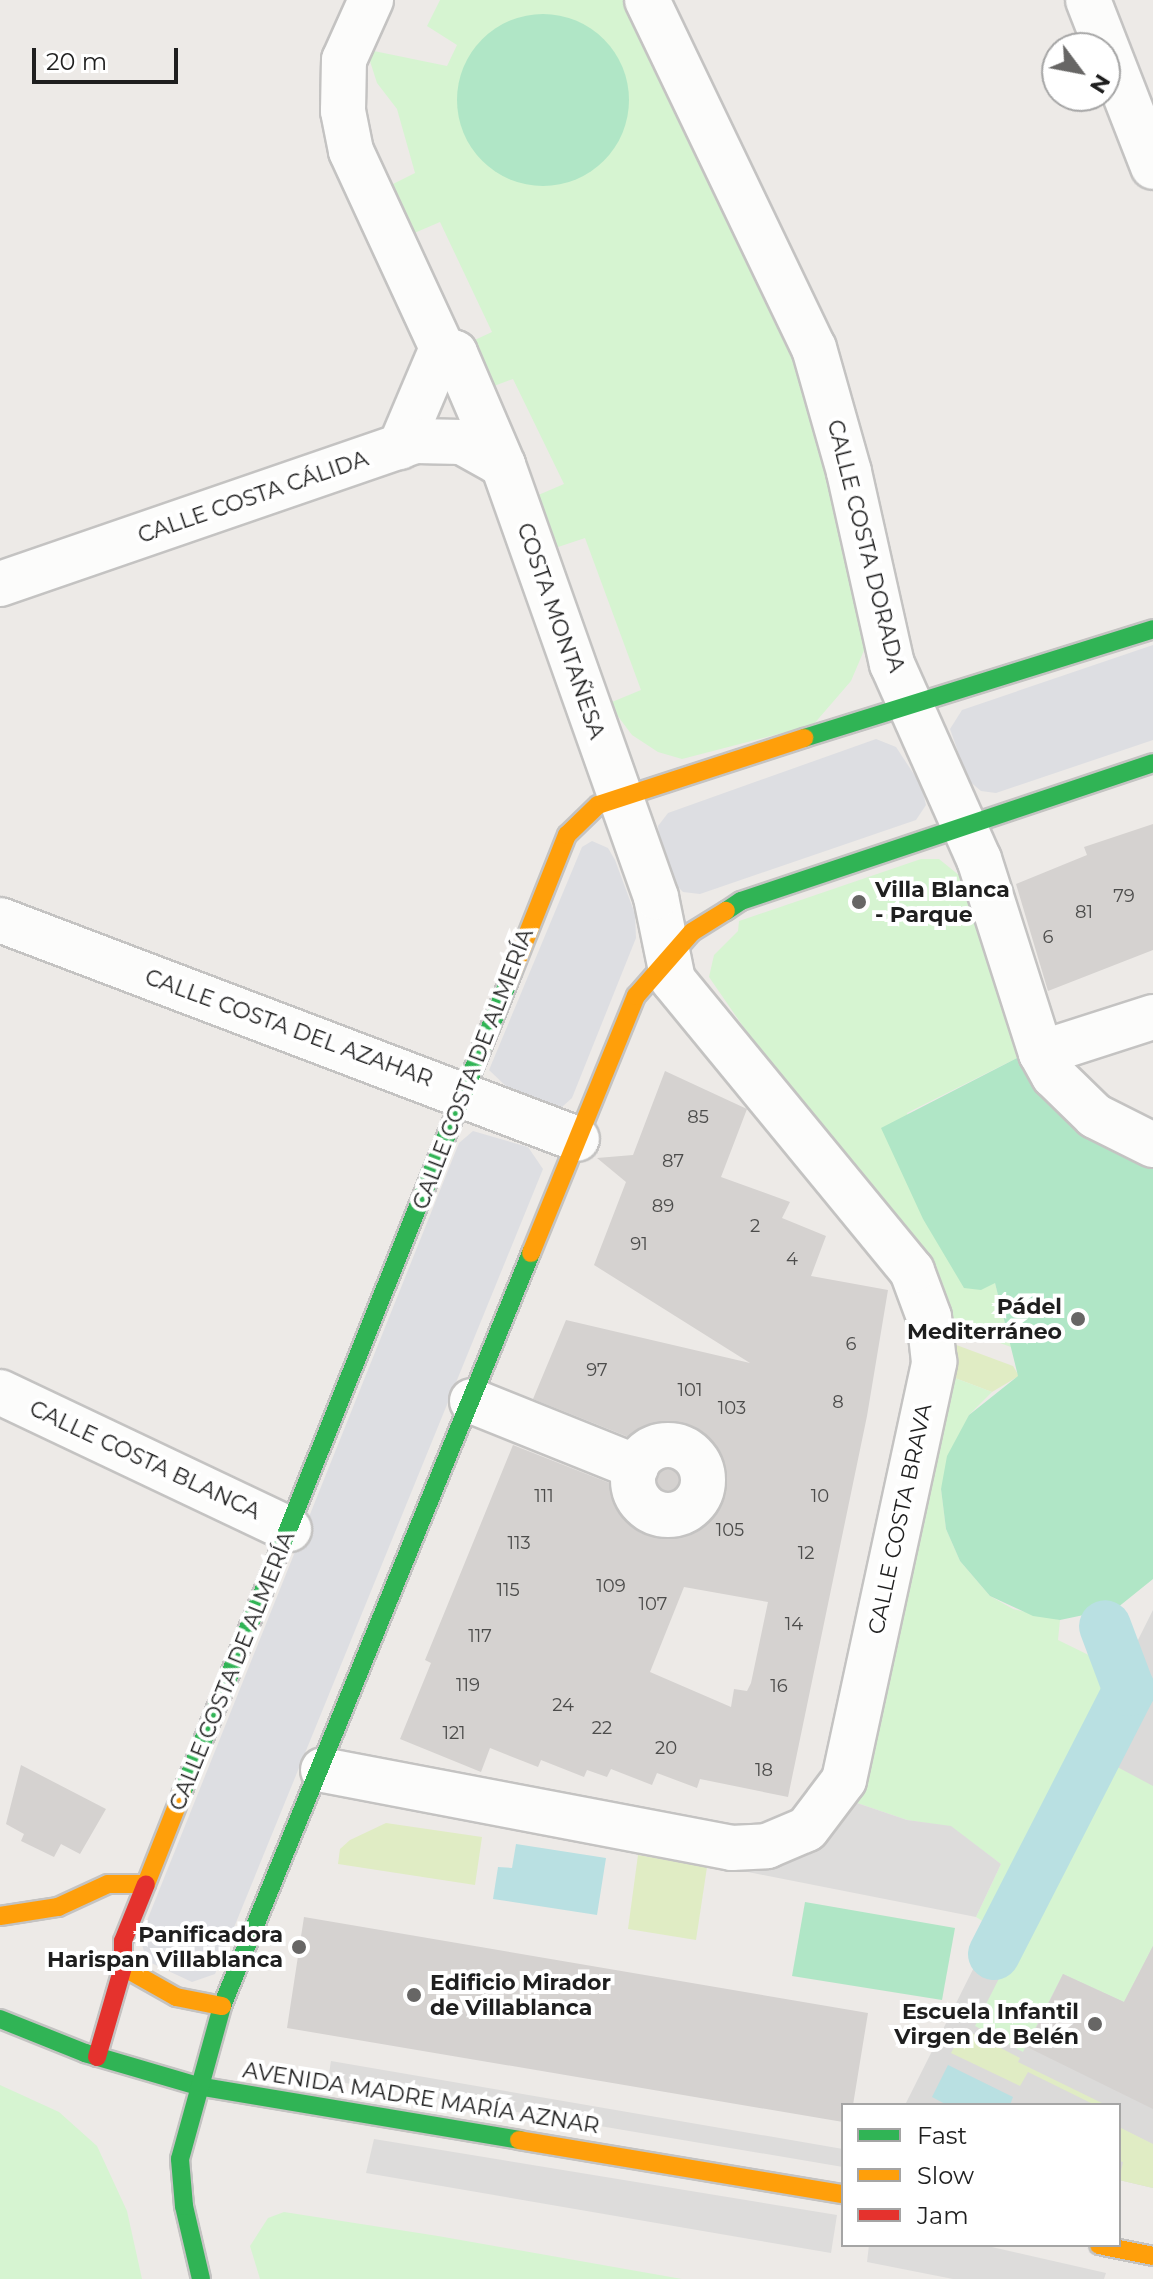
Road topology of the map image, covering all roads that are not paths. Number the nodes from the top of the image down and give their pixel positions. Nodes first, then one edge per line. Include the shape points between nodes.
1 (647, 0) edge
2 (1088, 0) edge
3 (366, 2) edge
4 (1153, 167) edge
5 (442, 348) junction
6 (400, 447) junction
7 (503, 465) junction
8 (0, 584) edge
9 (1153, 629) edge
10 (910, 706) junction
11 (1153, 763) edge
12 (621, 796) junction
13 (962, 828) junction
14 (3, 928) edge
15 (668, 954) junction
16 (1153, 1017) edge
17 (1041, 1053) junction
18 (461, 1093) junction
19 (577, 1139) junction
20 (1153, 1145) edge
21 (0, 1392) edge
22 (472, 1401) junction
23 (636, 1467) dead end
24 (289, 1529) junction
25 (323, 1770) junction
26 (146, 1884) junction
27 (0, 1916) edge
28 (123, 1967) junction
29 (222, 2006) junction
30 (0, 2019) edge
31 (97, 2057) junction
32 (198, 2086) junction
33 (841, 2194) edge
34 (1109, 2247) edge
35 (1153, 2256) edge
36 (201, 2279) edge

1 - 10 street, CALLE COSTA DORADA via 814,348 847,461 892,664
2 - 4 street
3 - 5 street, COSTA MONTAÑESA via 344,60 343,111 351,151
5 - 6 street
5 - 7 street, COSTA MONTAÑESA via 455,353
6 - 7 street, CALLE COSTA CÁLIDA via 416,441 462,442
6 - 8 street, CALLE COSTA CÁLIDA
7 - 12 street, COSTA MONTAÑESA
9 - 10 street, CALLE COSTA DE ALMERÍA
10 - 12 street, CALLE COSTA DE ALMERÍA
10 - 13 street, CALLE COSTA DORADA
11 - 13 street
12 - 15 street, CALLE COSTA BRAVA via 656,897
12 - 18 street, CALLE COSTA DE ALMERÍA via 598,805 567,835
13 - 15 street via 741,901 714,915
13 - 17 street, CALLE COSTA DORADA via 979,859
14 - 18 street, CALLE COSTA DEL AZAHAR
15 - 19 street via 636,996
15 - 25 street, CALLE COSTA BRAVA via 678,989 912,1271 929,1317 934,1362 844,1780 807,1829 747,1849
16 - 17 street
17 - 20 street, CALLE COSTA DORADA via 1054,1076 1095,1116
18 - 19 street, CALLE COSTA DEL AZAHAR
18 - 24 street, CALLE COSTA DE ALMERÍA
19 - 22 street
21 - 24 street, CALLE COSTA BLANCA
22 - 23 street
22 - 25 street
24 - 26 street, CALLE COSTA DE ALMERÍA
25 - 29 street
26 - 27 street via 108,1884 58,1907
26 - 28 street, CALLE COSTA DE ALMERÍA via 123,1941
28 - 29 street via 176,1997
28 - 31 street, CALLE COSTA DE ALMERÍA
29 - 32 street
30 - 31 street, AVENIDA MADRE MARÍA AZNAR
31 - 32 street, AVENIDA MADRE MARÍA AZNAR
32 - 33 street, AVENIDA MADRE MARÍA AZNAR
32 - 36 street via 180,2159 184,2206
34 - 35 street

